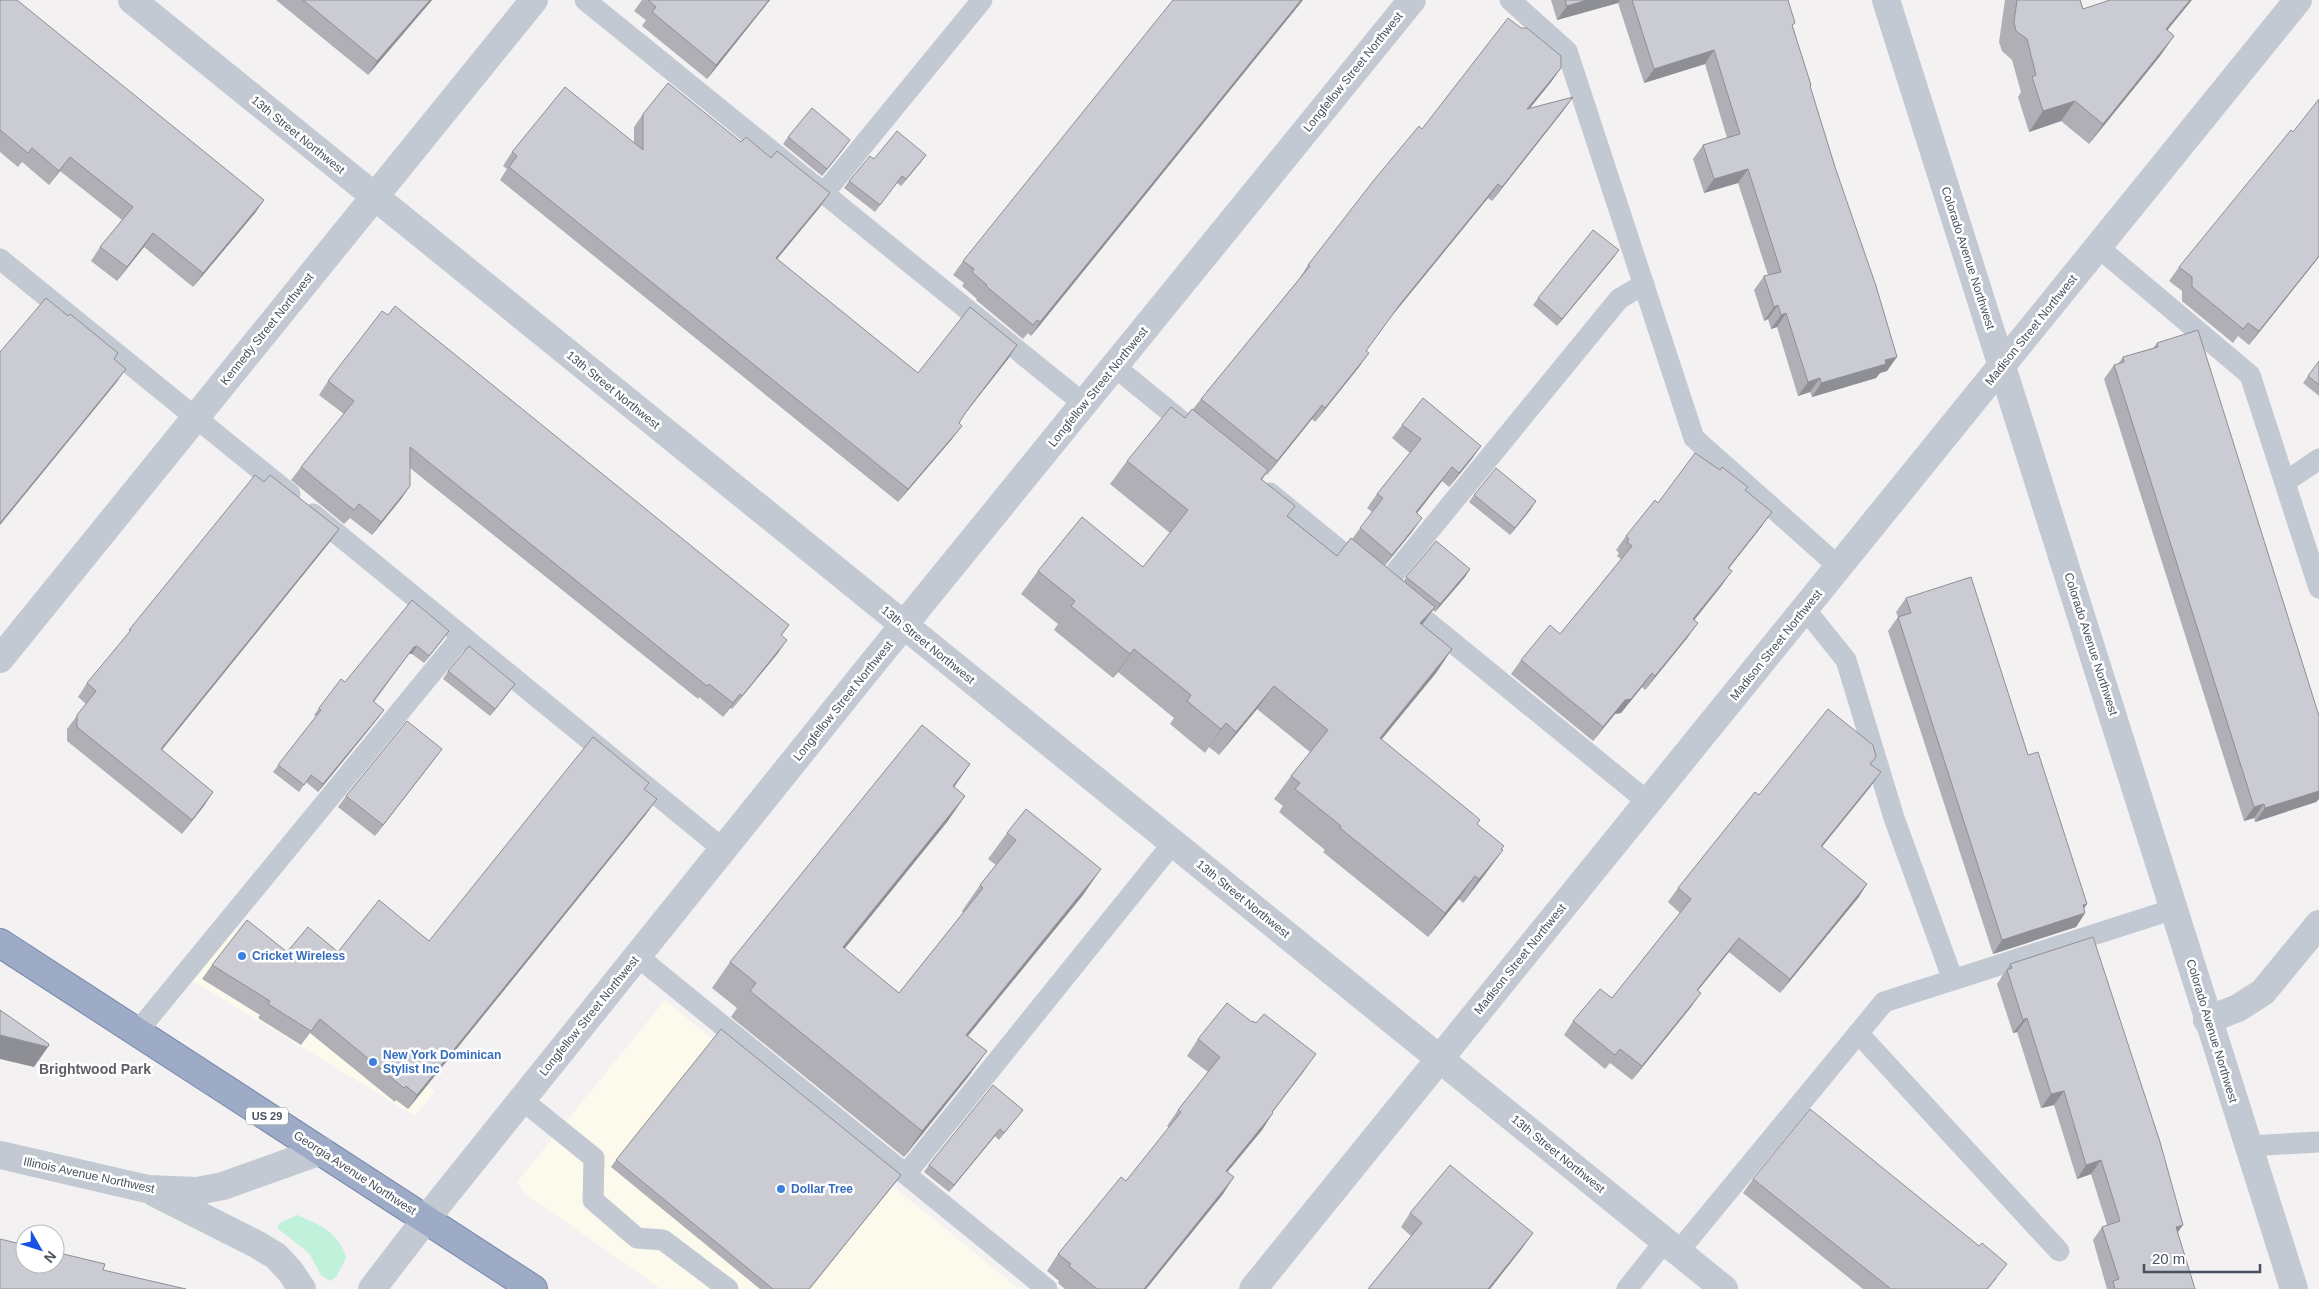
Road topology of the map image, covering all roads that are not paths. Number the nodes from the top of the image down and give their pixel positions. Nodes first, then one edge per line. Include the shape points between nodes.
1 (132, 0) edge
2 (534, 0) edge
3 (585, 0) edge
4 (982, 0) edge
5 (1412, 0) edge
6 (1510, 0) edge
7 (1886, 0) edge
8 (2298, 0) edge
9 (824, 193) junction
10 (375, 197) junction
11 (2098, 247) junction
12 (0, 259) edge
13 (1644, 284) junction
14 (1114, 366) junction
15 (2002, 366) junction
16 (1084, 404) junction
17 (196, 417) junction
18 (1209, 444) edge
19 (2319, 459) edge
20 (1255, 481) edge
21 (2285, 482) junction
22 (1839, 567) junction
23 (1384, 586) junction
24 (2319, 588) edge
25 (1805, 609) junction
26 (904, 626) junction
27 (462, 636) junction
28 (0, 659) edge
29 (1648, 802) junction
30 (1174, 843) junction
31 (723, 849) junction
32 (2174, 909) junction
33 (2319, 924) edge
34 (0, 943) edge
35 (637, 956) junction
36 (1953, 980) junction
37 (2207, 1020) junction
38 (137, 1032) junction
39 (1858, 1034) junction
40 (1439, 1058) junction
41 (522, 1100) junction
42 (2319, 1142) edge
43 (2248, 1146) junction
44 (321, 1151) junction
45 (0, 1155) edge
46 (906, 1174) junction
47 (147, 1189) junction
48 (426, 1219) junction
49 (1672, 1246) junction
50 (2059, 1251) dead end
51 (302, 1289) edge
52 (372, 1289) edge
53 (533, 1289) edge
54 (728, 1289) edge
55 (1047, 1289) edge
56 (1253, 1289) edge
57 (1627, 1289) edge
58 (1724, 1289) edge
59 (2294, 1289) edge

1 - 10 street, 13th Street Northwest
2 - 10 street, Kennedy Street Northwest
3 - 9 lane
4 - 9 lane
5 - 14 street, Longfellow Street Northwest
6 - 13 lane via 1567,51
7 - 15 street, Colorado Avenue Northwest
8 - 11 street, Madison Street Northwest
9 - 16 lane
10 - 17 street, Kennedy Street Northwest
10 - 26 street, 13th Street Northwest
11 - 15 street, Madison Street Northwest
11 - 21 lane via 2250,376
12 - 17 lane
13 - 22 lane via 1694,438
13 - 23 lane via 1619,299
14 - 16 street, Longfellow Street Northwest
14 - 18 lane
15 - 22 street, Madison Street Northwest
15 - 32 street, Colorado Avenue Northwest
16 - 26 street, Longfellow Street Northwest
17 - 27 lane
17 - 28 street, Kennedy Street Northwest
19 - 21 lane
20 - 23 lane
21 - 24 lane
22 - 25 street, Madison Street Northwest
23 - 29 lane
25 - 29 street, Madison Street Northwest
25 - 36 lane via 1846,660 1894,818
26 - 30 street, 13th Street Northwest
26 - 31 street, Longfellow Street Northwest
27 - 31 lane
27 - 38 lane
29 - 40 street, Madison Street Northwest
30 - 40 street, 13th Street Northwest
30 - 46 lane
31 - 35 street, Longfellow Street Northwest
32 - 36 lane
32 - 37 street, Colorado Avenue Northwest
33 - 37 street via 2263,992 2238,1008
34 - 38 highway, Georgia Avenue Northwest / US 29
35 - 41 street, Longfellow Street Northwest
35 - 46 lane
36 - 39 lane via 1884,1002
37 - 43 street, Colorado Avenue Northwest
38 - 44 highway, Georgia Avenue Northwest / US 29
39 - 49 lane
39 - 50 lane
40 - 49 street, 13th Street Northwest
40 - 56 street, Madison Street Northwest
41 - 48 street, Longfellow Street Northwest
41 - 54 lane via 594,1158 593,1200 637,1238 663,1240
42 - 43 lane
43 - 59 street, Colorado Avenue Northwest
44 - 47 street, Illinois Avenue Northwest via 223,1186 197,1191
44 - 48 highway, Georgia Avenue Northwest / US 29
45 - 47 street, Illinois Avenue Northwest
46 - 55 lane
47 - 51 street via 276,1256
48 - 52 street, Longfellow Street Northwest
48 - 53 highway, Georgia Avenue Northwest / US 29
49 - 57 lane
49 - 58 street, 13th Street Northwest

